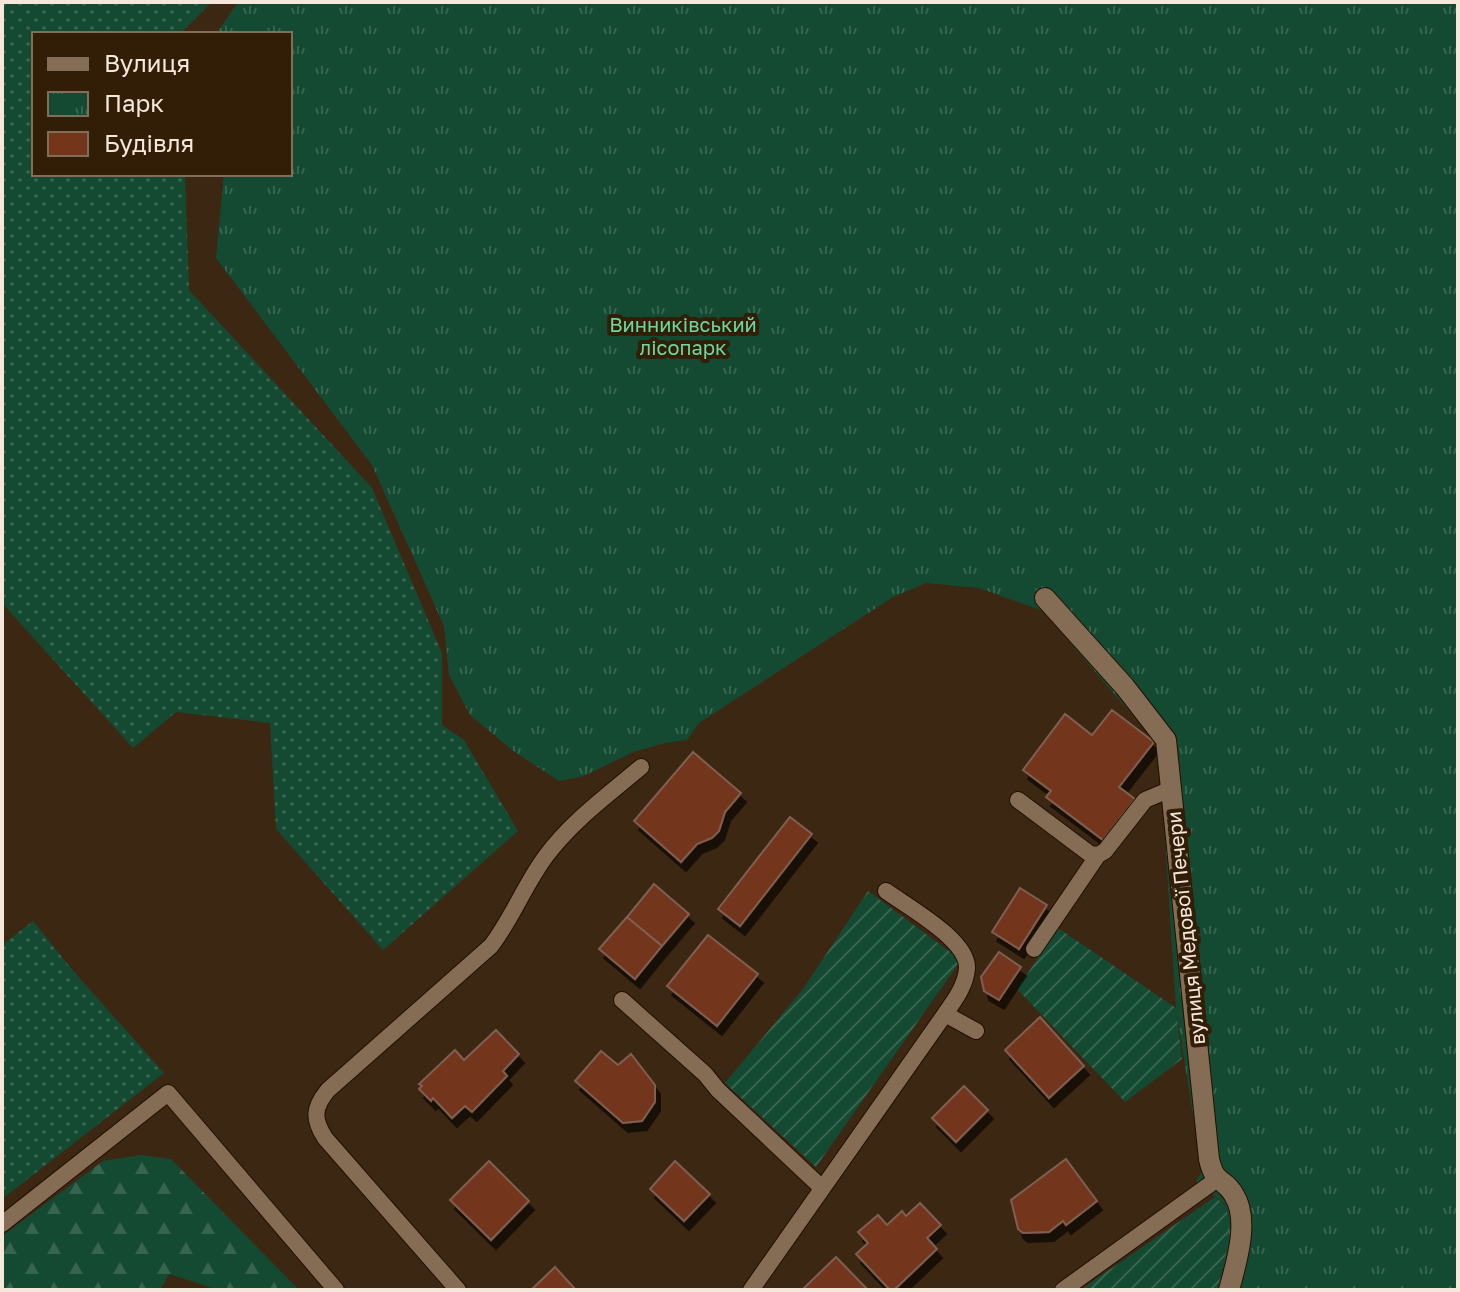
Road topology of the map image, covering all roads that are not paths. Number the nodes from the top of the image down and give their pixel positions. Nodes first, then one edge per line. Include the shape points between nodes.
1 (1045, 598) dead end
2 (641, 767) dead end
3 (1171, 789) junction
4 (1018, 800) dead end
5 (1098, 855) junction
6 (886, 891) dead end
7 (1034, 949) dead end
8 (622, 1000) dead end
9 (945, 1014) junction
10 (976, 1031) dead end
11 (1216, 1180) junction
12 (822, 1188) junction
13 (2, 1224) edge
14 (336, 1290) edge
15 (458, 1290) edge
16 (751, 1290) edge
17 (1063, 1290) edge
18 (1229, 1290) edge

1 - 3 street, вулиця Медової Печери via 1166,740
2 - 15 lane via 548,852 491,946 318,1102 317,1125 325,1138
3 - 5 lane via 1145,800
3 - 11 street, вулиця Медової Печери via 1209,1159
4 - 5 lane
5 - 7 lane
6 - 9 lane via 946,935 966,958 964,984
8 - 12 lane
9 - 10 lane
9 - 12 lane
11 - 17 lane
11 - 18 street, вулиця Медової Печери via 1233,1193 1239,1207
12 - 16 lane
13 - 14 lane via 168,1093

